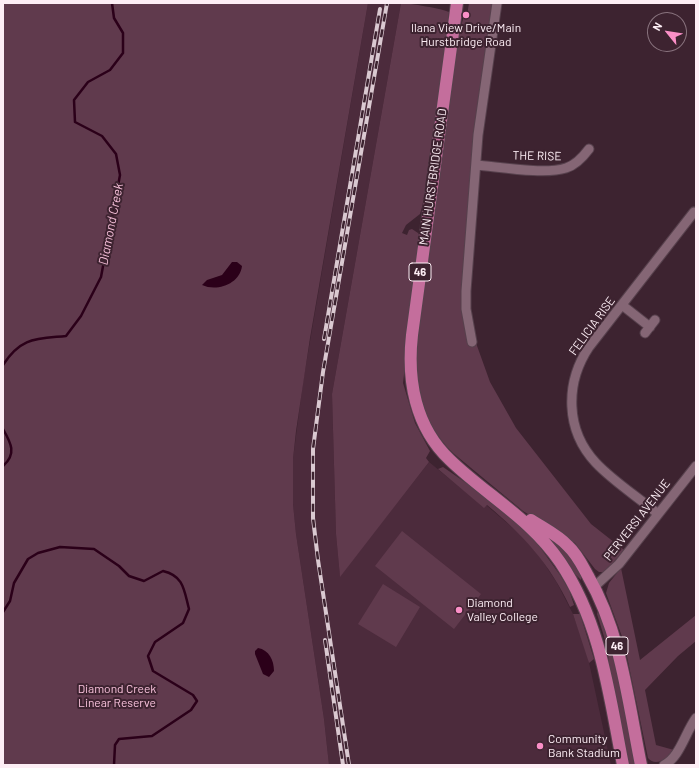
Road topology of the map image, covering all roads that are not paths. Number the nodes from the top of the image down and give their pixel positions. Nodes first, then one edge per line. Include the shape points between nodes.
1 (457, 3) edge
2 (497, 3) edge
3 (589, 149) dead end
4 (476, 165) junction
5 (696, 214) edge
6 (622, 305) junction
7 (650, 327) dead end
8 (472, 342) dead end
9 (696, 466) edge
10 (506, 505) junction
11 (658, 514) junction
12 (594, 587) junction
13 (581, 597) junction
14 (696, 718) edge
15 (670, 764) edge
16 (624, 765) edge
17 (641, 765) edge

1 - 10 main road, MAIN HURSTBRIDGE ROAD / 46 via 412,335 410,380 421,416 438,446 448,459
2 - 4 street
3 - 4 street, THE RISE via 576,163 560,170
4 - 8 street via 466,295
5 - 6 street, FELICIA RISE via 694,212
6 - 7 street
6 - 11 street, FELICIA RISE via 580,362 571,391 572,417 580,440 596,464
9 - 11 street, PERVERSI AVENUE
10 - 12 main road, MAIN HURSTBRIDGE ROAD / 46 via 568,545 581,562
10 - 13 main road, MAIN HURSTBRIDGE ROAD / 46 via 552,550
11 - 12 street, PERVERSI AVENUE via 613,571
12 - 13 main road
12 - 17 main road, MAIN HURSTBRIDGE ROAD / 46 via 617,646
13 - 16 main road, MAIN HURSTBRIDGE ROAD / 46 via 600,651
14 - 15 street

